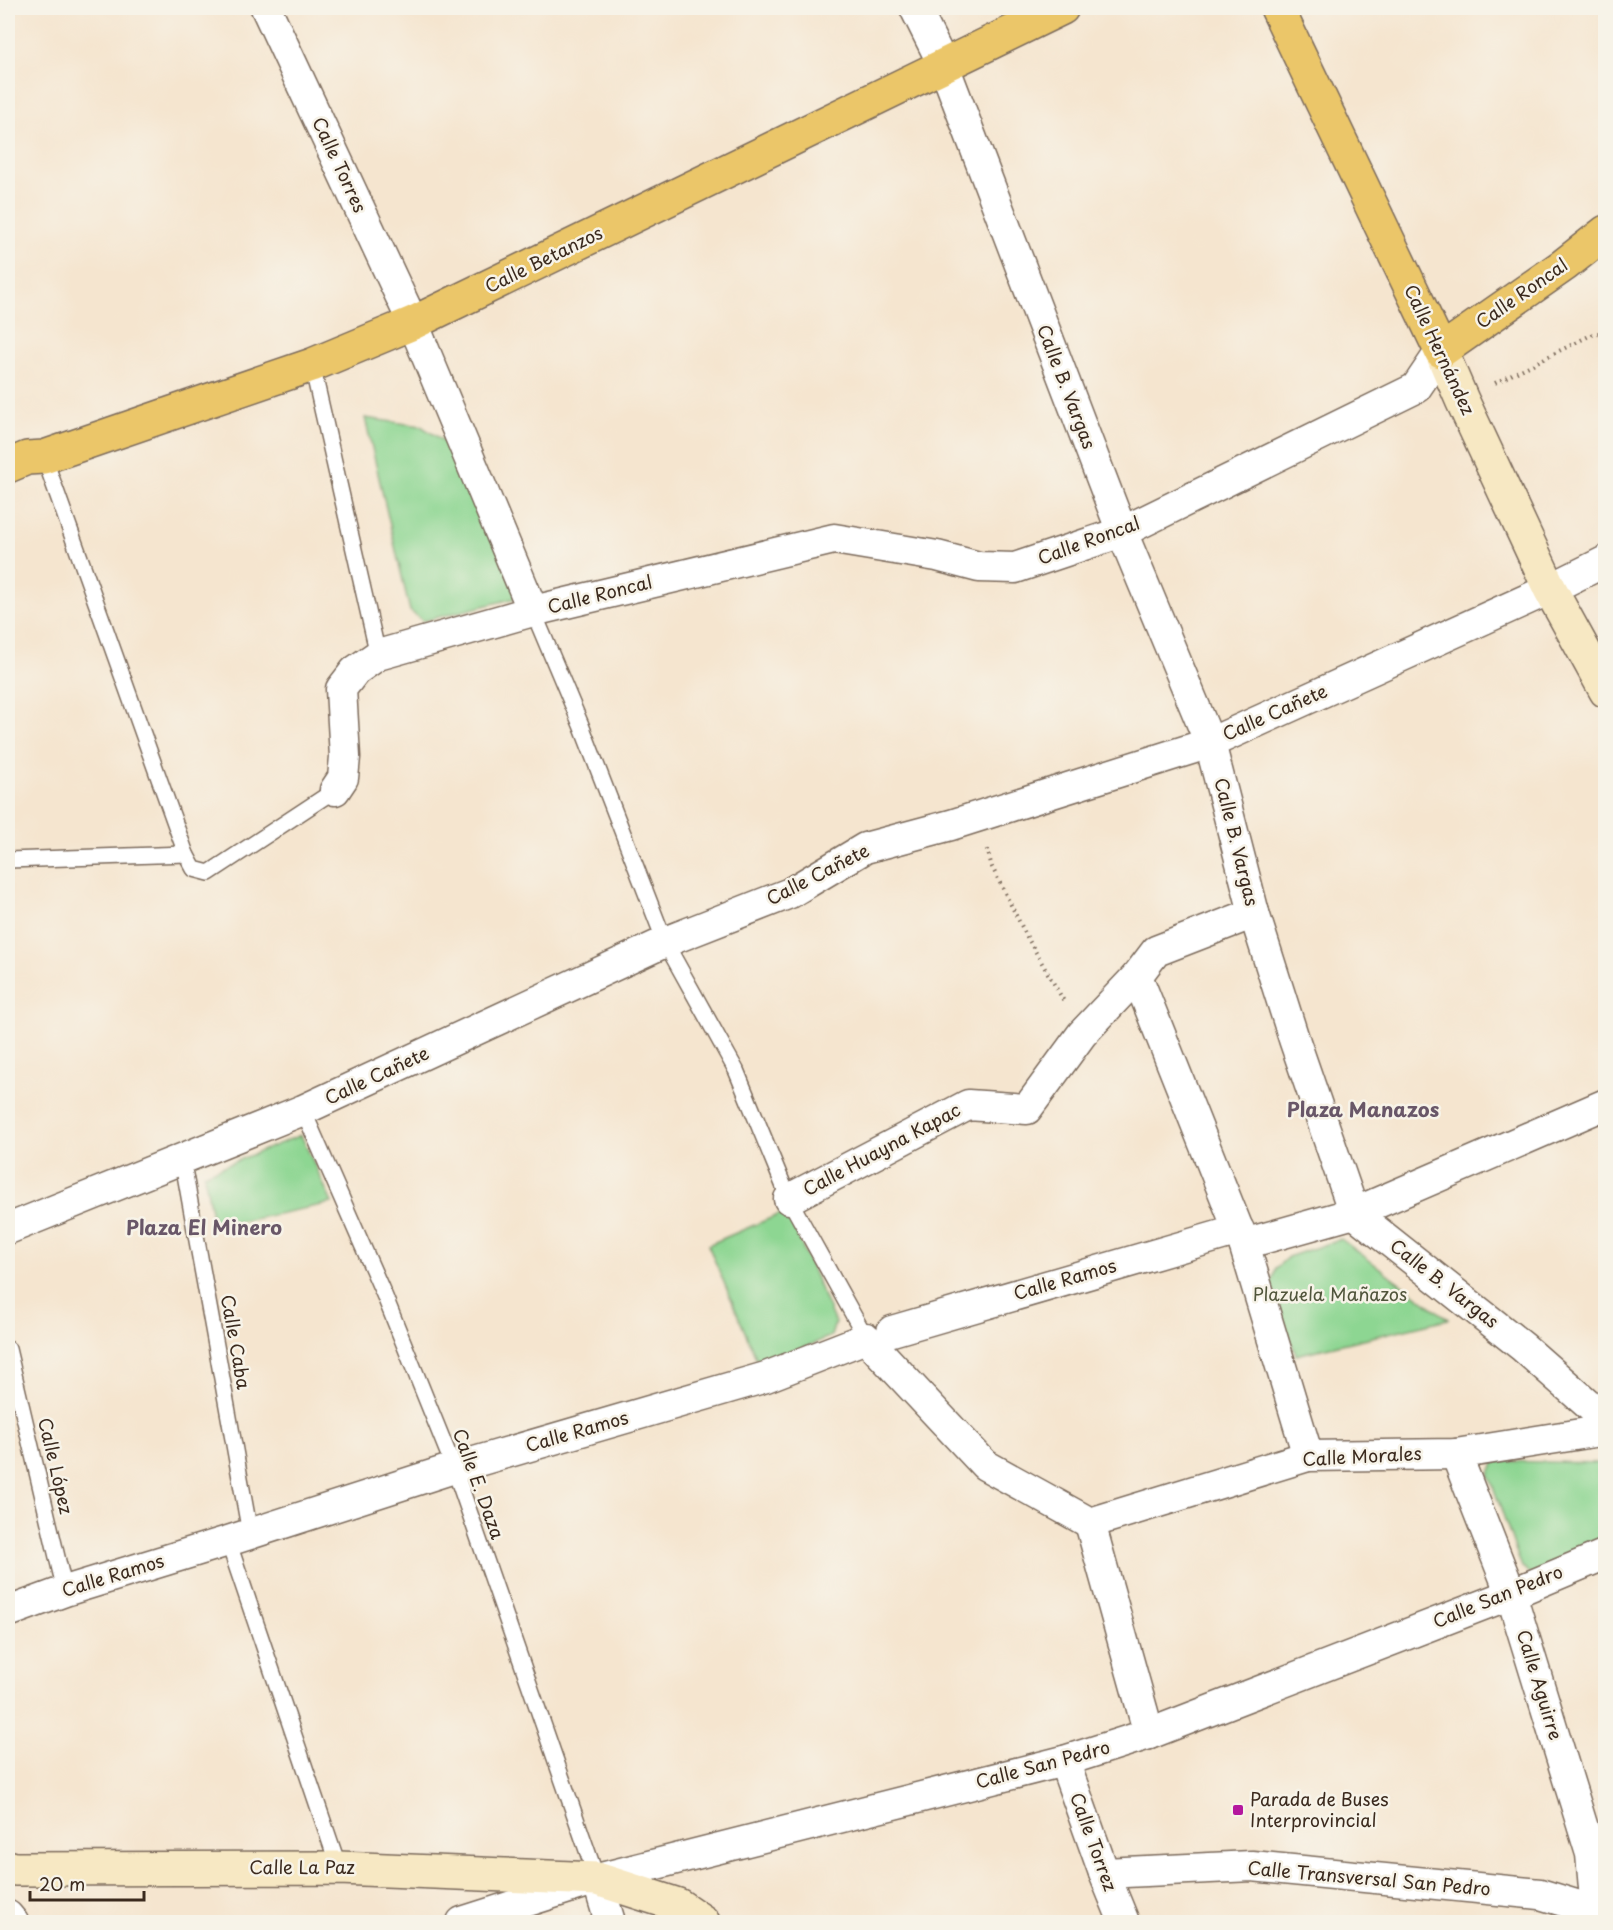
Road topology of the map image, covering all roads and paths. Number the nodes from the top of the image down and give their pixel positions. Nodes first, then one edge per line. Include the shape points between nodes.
1 (266, 8) edge
2 (915, 8) edge
3 (1062, 8) edge
4 (1277, 8) edge
5 (944, 66) junction
6 (1605, 232) edge
7 (413, 323) junction
8 (1605, 332) edge
9 (1441, 351) junction
10 (312, 365) junction
11 (1462, 400) junction
12 (44, 458) junction
13 (8, 466) edge
14 (1122, 532) junction
15 (1605, 561) edge
16 (1550, 589) junction
17 (533, 611) junction
18 (378, 655) junction
19 (1605, 691) edge
20 (1210, 743) junction
21 (335, 790) joint
22 (978, 817) junction
23 (186, 854) junction
24 (8, 860) edge
25 (1254, 913) junction
26 (665, 942) junction
27 (1137, 976) junction
28 (1082, 1034) junction
29 (1605, 1104) edge
30 (303, 1110) junction
31 (182, 1158) junction
32 (789, 1199) junction
33 (1354, 1213) junction
34 (8, 1228) edge
35 (1241, 1237) junction
36 (879, 1335) junction
37 (8, 1350) edge
38 (1605, 1420) edge
39 (1605, 1430) edge
40 (1456, 1454) junction
41 (1308, 1456) junction
42 (453, 1468) junction
43 (1090, 1523) junction
44 (239, 1537) junction
45 (1605, 1554) edge
46 (65, 1591) junction
47 (1511, 1594) junction
48 (8, 1612) edge
49 (1149, 1734) junction
50 (1064, 1761) junction
51 (8, 1867) edge
52 (339, 1868) junction
53 (1104, 1873) junction
54 (597, 1879) junction
55 (8, 1916) edge
56 (1598, 1917) edge
57 (13, 1923) edge
58 (462, 1923) edge
59 (610, 1923) edge
60 (703, 1923) edge
61 (1124, 1923) edge

1 - 7 street, Calle Torres
2 - 5 street, Calle B. Vargas
3 - 5 main road, Calle Betanzos
4 - 9 main road, Calle Hernández
5 - 7 main road, Calle Betanzos
5 - 14 street, Calle B. Vargas
6 - 9 main road, Calle Roncal
7 - 10 main road, Calle Betanzos
7 - 17 street, Calle Torres
8 - 11 path via 1593,334
9 - 11 main road, Calle Hernández
9 - 14 street, Calle Roncal via 1416,388
10 - 12 main road, Calle Betanzos
10 - 18 lane
11 - 16 main road, Calle Hernández
12 - 13 main road, Calle Betanzos via 27,458
12 - 23 lane
14 - 17 street, Calle Roncal via 1015,568 979,567 834,539
14 - 20 street, Calle B. Vargas
15 - 16 street, Calle Cañete
16 - 19 main road, Calle Hernández
16 - 20 street, Calle Cañete
17 - 18 street, Calle Roncal
17 - 26 lane
18 - 21 street via 355,671 341,689 345,757 343,778
20 - 22 street, Calle Cañete
20 - 25 street, Calle B. Vargas
21 - 23 lane via 209,873 194,869
22 - 26 street, Calle Cañete via 865,848 790,892
22 - 28 path via 992,867
23 - 24 lane
25 - 27 street, Calle Huayna Kapac via 1156,951
25 - 33 street, Calle B. Vargas
26 - 30 street, Calle Cañete
26 - 32 lane via 736,1070
27 - 28 street, Calle Huayna Kapac
27 - 35 street
28 - 32 street, Calle Huayna Kapac via 1027,1109 968,1105
29 - 33 street, Calle Ramos
30 - 31 street, Calle Cañete
30 - 42 lane, Calle E. Daza via 385,1297
31 - 34 street, Calle Cañete
31 - 44 lane, Calle Caba
32 - 36 lane
33 - 35 street, Calle Ramos
33 - 38 street, Calle B. Vargas via 1523,1347
35 - 36 street, Calle Ramos
35 - 41 street
36 - 42 street, Calle Ramos via 766,1377
36 - 43 street via 985,1465
37 - 46 lane, Calle López
39 - 40 street, Calle Morales
40 - 41 street, Calle Morales
40 - 47 street, Calle Aguirre
41 - 43 street, Calle Morales
42 - 44 street, Calle Ramos
42 - 54 lane, Calle E. Daza
43 - 49 street
44 - 46 street, Calle Ramos
44 - 52 lane, Calle Caba
45 - 47 street, Calle San Pedro
46 - 48 street, Calle Ramos
47 - 49 street, Calle San Pedro
47 - 56 street, Calle Aguirre via 1591,1854
49 - 50 street, Calle San Pedro
50 - 53 street, Calle Torrez
50 - 54 street, Calle San Pedro
51 - 52 main road, Calle La Paz
52 - 54 main road, Calle La Paz
53 - 56 street, Calle Transversal San Pedro via 1252,1866 1540,1894
53 - 61 street, Calle Torrez
54 - 58 street, Calle San Pedro
54 - 59 street
54 - 60 main road, Calle La Paz via 678,1905
55 - 57 street

